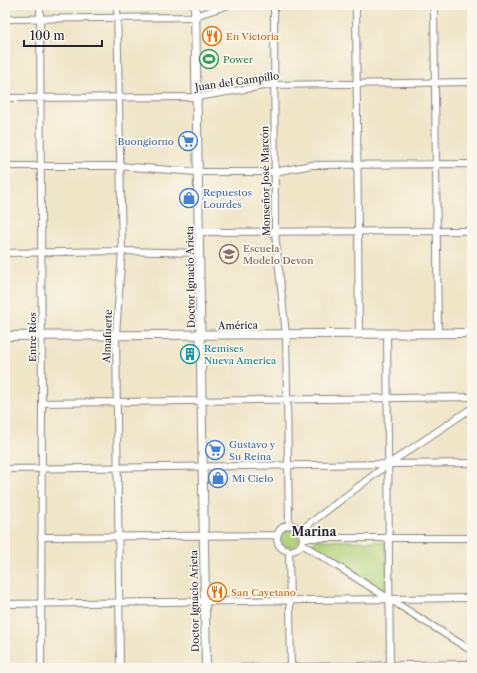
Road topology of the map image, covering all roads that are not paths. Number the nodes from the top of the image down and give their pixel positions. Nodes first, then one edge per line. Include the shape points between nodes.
1 (40, 5) edge
2 (116, 5) edge
3 (195, 5) edge
4 (229, 5) edge
5 (274, 5) edge
6 (356, 5) edge
7 (434, 5) edge
8 (117, 17) junction
9 (196, 17) junction
10 (40, 18) junction
11 (5, 19) edge
12 (434, 81) junction
13 (472, 82) edge
14 (356, 83) junction
15 (274, 85) junction
16 (119, 97) junction
17 (197, 97) junction
18 (5, 98) edge
19 (41, 98) junction
20 (436, 164) junction
21 (472, 164) edge
22 (357, 165) junction
23 (5, 166) edge
24 (41, 166) junction
25 (119, 166) junction
26 (197, 172) junction
27 (274, 172) junction
28 (199, 232) junction
29 (358, 232) junction
30 (436, 232) junction
31 (472, 232) edge
32 (275, 233) junction
33 (122, 251) junction
34 (5, 253) edge
35 (42, 253) junction
36 (199, 253) junction
37 (387, 333) junction
38 (438, 333) junction
39 (472, 333) edge
40 (116, 334) junction
41 (286, 334) junction
42 (359, 334) junction
43 (5, 336) edge
44 (42, 336) junction
45 (202, 336) junction
46 (472, 397) edge
47 (387, 398) junction
48 (288, 400) junction
49 (202, 401) junction
50 (42, 403) junction
51 (116, 403) junction
52 (472, 408) edge
53 (472, 463) edge
54 (387, 465) junction
55 (289, 466) junction
56 (117, 468) junction
57 (204, 468) junction
58 (5, 469) edge
59 (41, 469) junction
60 (289, 524) junction
61 (301, 530) junction
62 (203, 535) junction
63 (277, 535) junction
64 (117, 536) junction
65 (41, 537) junction
66 (389, 538) junction
67 (472, 538) edge
68 (303, 541) junction
69 (290, 551) junction
70 (472, 598) edge
71 (390, 599) junction
72 (290, 600) junction
73 (119, 602) junction
74 (205, 602) junction
75 (40, 603) junction
76 (5, 604) edge
77 (472, 651) edge
78 (472, 664) edge
79 (291, 667) edge
80 (390, 667) edge
81 (41, 668) edge
82 (120, 668) edge
83 (206, 668) edge
84 (227, 668) edge

1 - 10 street, Entre Ríos
2 - 8 street, Almafuerte
3 - 9 street, Doctor Ignacio Arieta
4 - 9 street
5 - 15 street, Monseñor José Marcón
6 - 14 street
7 - 12 street
8 - 9 street
8 - 10 street
8 - 16 street, Almafuerte
9 - 17 street, Doctor Ignacio Arieta
10 - 11 street
10 - 19 street, Entre Ríos
12 - 13 street, Juan del Campillo
12 - 14 street, Juan del Campillo
12 - 20 street
14 - 15 street, Juan del Campillo
14 - 22 street
15 - 17 street, Juan del Campillo
15 - 27 street, Monseñor José Marcón
16 - 17 street, Juan del Campillo
16 - 19 street, Juan del Campillo
16 - 25 street, Almafuerte
17 - 26 street, Doctor Ignacio Arieta
18 - 19 street, Juan del Campillo
19 - 24 street, Entre Ríos
20 - 21 street
20 - 22 street
20 - 30 street
22 - 27 street via 309,166
22 - 29 street
23 - 24 street
24 - 25 street
24 - 35 street, Entre Ríos
25 - 26 street
25 - 33 street, Almafuerte
26 - 27 street
26 - 28 street, Doctor Ignacio Arieta
27 - 32 street, Monseñor José Marcón
28 - 32 street
28 - 36 street, Doctor Ignacio Arieta
29 - 30 street
29 - 32 street
29 - 42 street
30 - 31 street
30 - 38 street
32 - 41 street, Monseñor José Marcón
33 - 35 street
33 - 36 street
33 - 40 street, Almafuerte
34 - 35 street
35 - 44 street, Entre Ríos
36 - 45 street, Doctor Ignacio Arieta
37 - 38 street, América
37 - 42 street, América
37 - 47 street
38 - 39 street, América
40 - 44 street, América
40 - 45 street, América
40 - 51 street, Almafuerte
41 - 42 street, América
41 - 45 street, América
41 - 48 street, Monseñor José Marcón
43 - 44 street, América
44 - 50 street, Entre Ríos
45 - 49 street, Doctor Ignacio Arieta
46 - 47 street
47 - 48 street
47 - 54 street
48 - 49 street
48 - 55 street, Monseñor José Marcón
49 - 51 street
49 - 57 street, Doctor Ignacio Arieta
50 - 51 street
50 - 59 street, Entre Ríos
51 - 56 street, Almafuerte
52 - 54 street
53 - 54 street
54 - 55 street
54 - 61 street
54 - 66 street
55 - 57 street
55 - 60 street, Monseñor José Marcón
56 - 57 street
56 - 59 street
56 - 64 street, Almafuerte
57 - 62 street, Doctor Ignacio Arieta
58 - 59 street
59 - 65 street, Entre Ríos
60 - 61 street
60 - 63 street via 282,527
61 - 68 street
62 - 63 street
62 - 64 street
62 - 74 street, Doctor Ignacio Arieta
63 - 69 street via 280,548
64 - 65 street
64 - 73 street, Almafuerte
65 - 75 street, Entre Ríos
66 - 67 street
66 - 68 street
66 - 71 street
68 - 69 street via 296,550
68 - 71 street
69 - 72 street
70 - 71 street
71 - 72 street
71 - 77 street
71 - 80 street
72 - 74 street
72 - 79 street
73 - 74 street
73 - 75 street
73 - 82 street, Almafuerte
74 - 83 street, Doctor Ignacio Arieta
75 - 76 street
75 - 81 street, Entre Ríos
78 - 80 street
79 - 80 street
79 - 84 street

